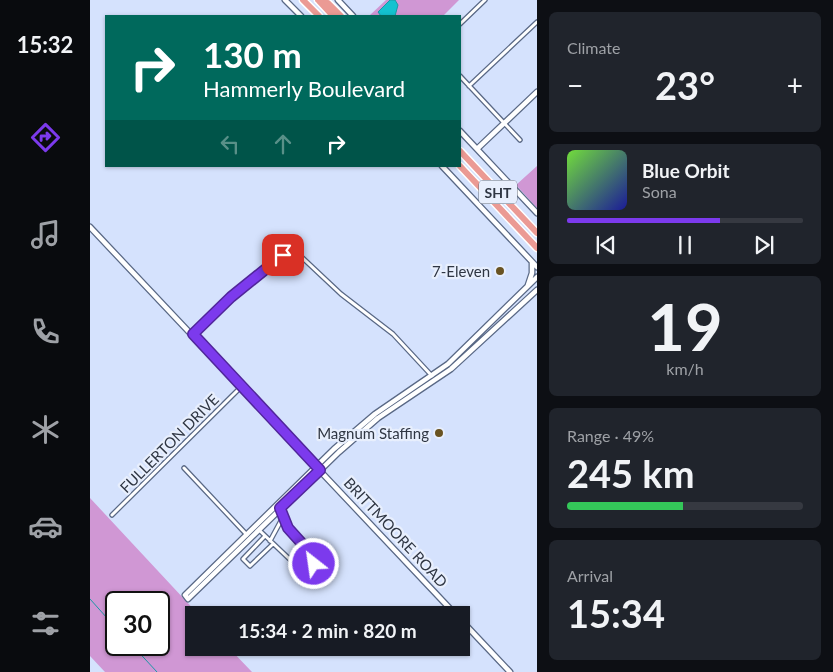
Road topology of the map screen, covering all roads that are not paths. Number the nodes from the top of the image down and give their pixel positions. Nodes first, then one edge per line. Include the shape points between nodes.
1 (285, 0) edge
2 (303, 0) edge
3 (318, 0) edge
4 (338, 0) edge
5 (485, 0) edge
6 (300, 15) edge
7 (318, 15) edge
8 (332, 15) edge
9 (340, 15) edge
10 (352, 15) edge
11 (537, 22) edge
12 (461, 23) edge
13 (461, 77) edge
14 (469, 86) junction
15 (537, 92) edge
16 (504, 123) junction
17 (461, 132) edge
18 (520, 140) dead end
19 (477, 149) junction
20 (461, 152) edge
21 (443, 167) edge
22 (461, 167) edge
23 (537, 213) edge
24 (90, 227) edge
25 (537, 233) edge
26 (537, 248) edge
27 (534, 262) edge
28 (537, 267) edge
29 (537, 277) edge
30 (527, 287) junction
31 (537, 290) edge
32 (537, 295) edge
33 (530, 296) junction
34 (193, 334) junction
35 (434, 378) junction
36 (242, 386) junction
37 (184, 468) dead end
38 (318, 468) junction
39 (280, 508) junction
40 (274, 511) junction
41 (112, 515) dead end
42 (284, 516) junction
43 (287, 524) junction
44 (259, 529) junction
45 (278, 529) junction
46 (248, 536) junction
47 (265, 536) junction
48 (272, 542) junction
49 (187, 597) dead end
50 (448, 606) edge
51 (470, 630) edge
52 (510, 672) edge

1 - 6 main road
2 - 7 highway
3 - 8 highway
3 - 9 highway via 328,3
4 - 10 main road
5 - 12 street
11 - 14 street
13 - 14 street
14 - 16 street
15 - 16 main road
16 - 18 street
16 - 19 main road
17 - 19 main road
19 - 23 main road
20 - 25 highway, SHT
21 - 27 main road
22 - 26 highway, SHT
24 - 34 main road, BRITTMOORE ROAD
27 - 28 main road
27 - 30 main road
29 - 30 main road
30 - 35 main road
31 - 33 main road
32 - 33 main road
33 - 35 main road
34 - 35 street via 231,297 292,248 341,294 393,334
34 - 36 main road, BRITTMOORE ROAD
35 - 38 main road via 364,429
36 - 38 main road, BRITTMOORE ROAD
36 - 41 street, FULLERTON DRIVE
37 - 46 street
38 - 39 main road
38 - 40 main road
38 - 50 main road, BRITTMOORE ROAD
39 - 40 main road
39 - 42 street
40 - 44 main road
40 - 46 main road
42 - 43 street
42 - 45 street
43 - 45 street
43 - 48 street via 315,558 314,564 301,570
44 - 46 main road
44 - 47 street
45 - 48 street
46 - 49 main road
47 - 48 street
47 - 48 street via 243,559 250,566
51 - 52 main road

